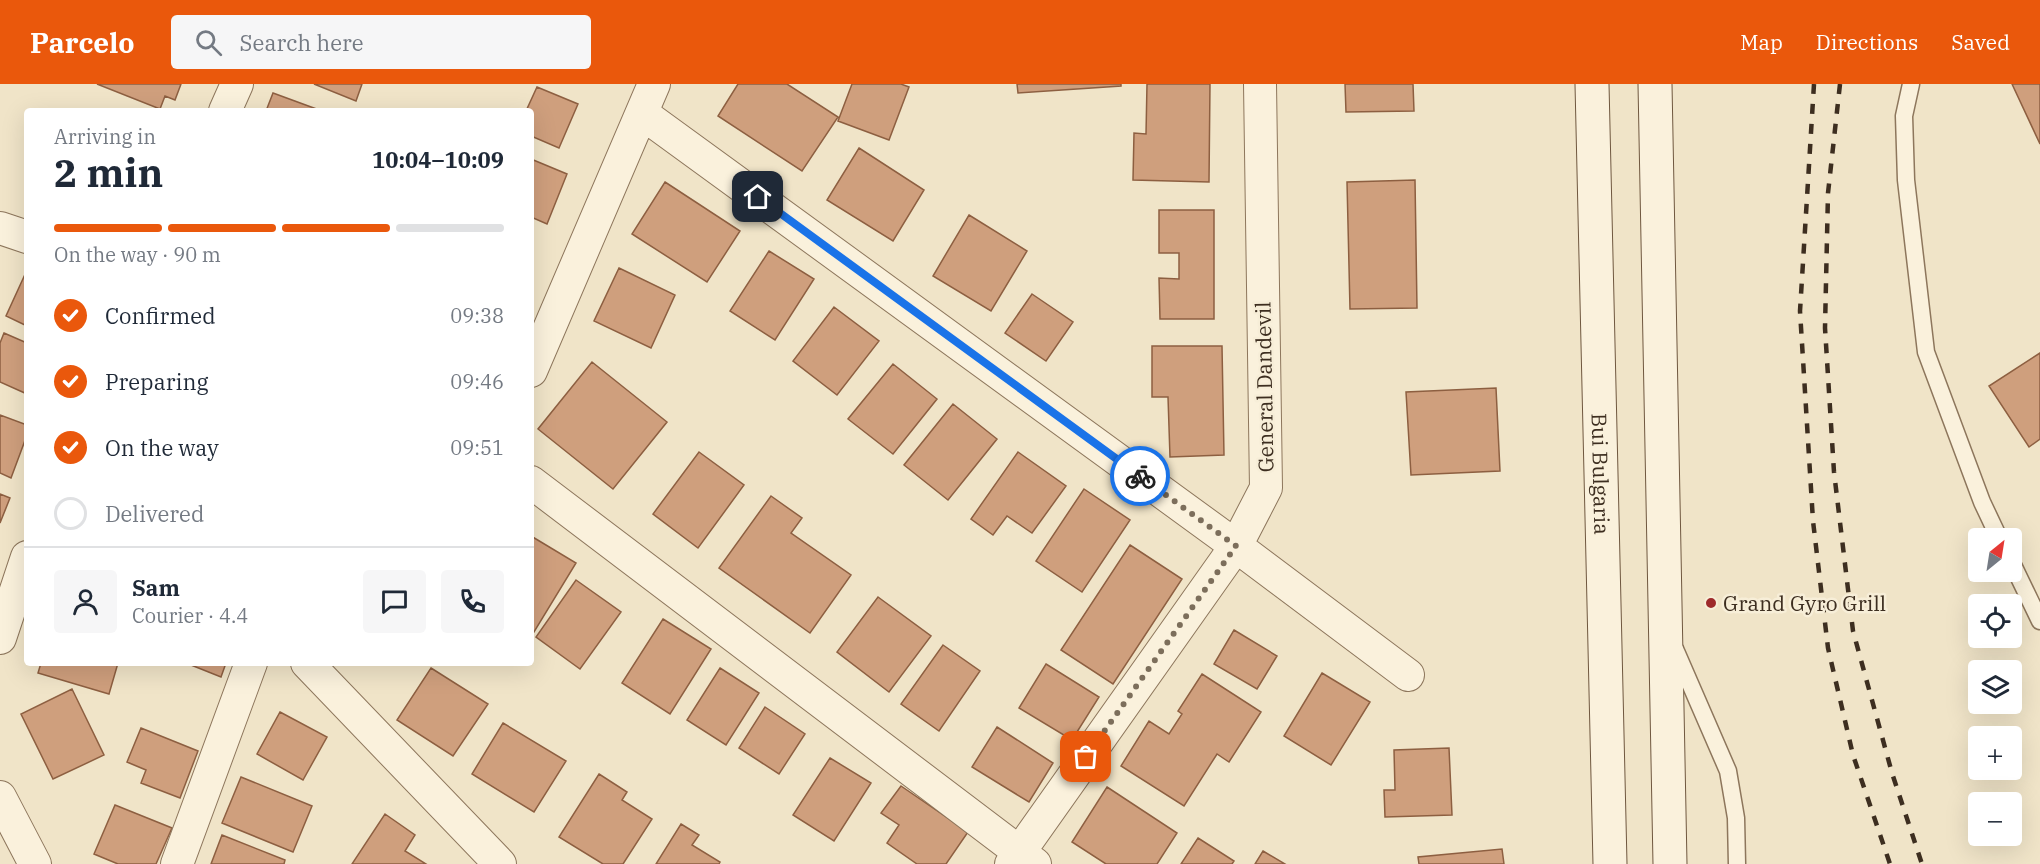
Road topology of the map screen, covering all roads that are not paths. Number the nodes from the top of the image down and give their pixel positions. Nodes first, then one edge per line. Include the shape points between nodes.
1 (237, 84) edge
2 (654, 84) edge
3 (1260, 84) edge
4 (1592, 84) edge
5 (1655, 84) edge
6 (1911, 84) edge
7 (226, 108) edge
8 (643, 114) junction
9 (0, 228) edge
10 (24, 236) edge
11 (534, 364) edge
12 (534, 484) edge
13 (1995, 528) edge
14 (1236, 546) junction
15 (24, 566) edge
16 (2021, 582) edge
17 (2040, 621) edge
18 (1666, 628) junction
19 (0, 638) edge
20 (250, 666) edge
21 (310, 666) edge
22 (1408, 675) dead end
23 (0, 797) edge
24 (1021, 860) edge
25 (35, 864) edge
26 (177, 864) edge
27 (500, 864) edge
28 (1610, 864) edge
29 (1670, 864) edge
30 (1737, 864) edge

1 - 7 street
2 - 8 street
3 - 14 street, General Dandevil via 1266,488
4 - 28 main road, Bui Bulgaria
5 - 18 main road
6 - 13 lane via 1904,116 1906,180 1926,352
8 - 11 street
8 - 14 street
9 - 10 street
12 - 24 street
14 - 22 street
14 - 24 street, General Dandevil
15 - 19 street
16 - 17 lane
18 - 29 main road
18 - 30 lane via 1728,771 1736,818
20 - 26 street
21 - 27 street
23 - 25 street

